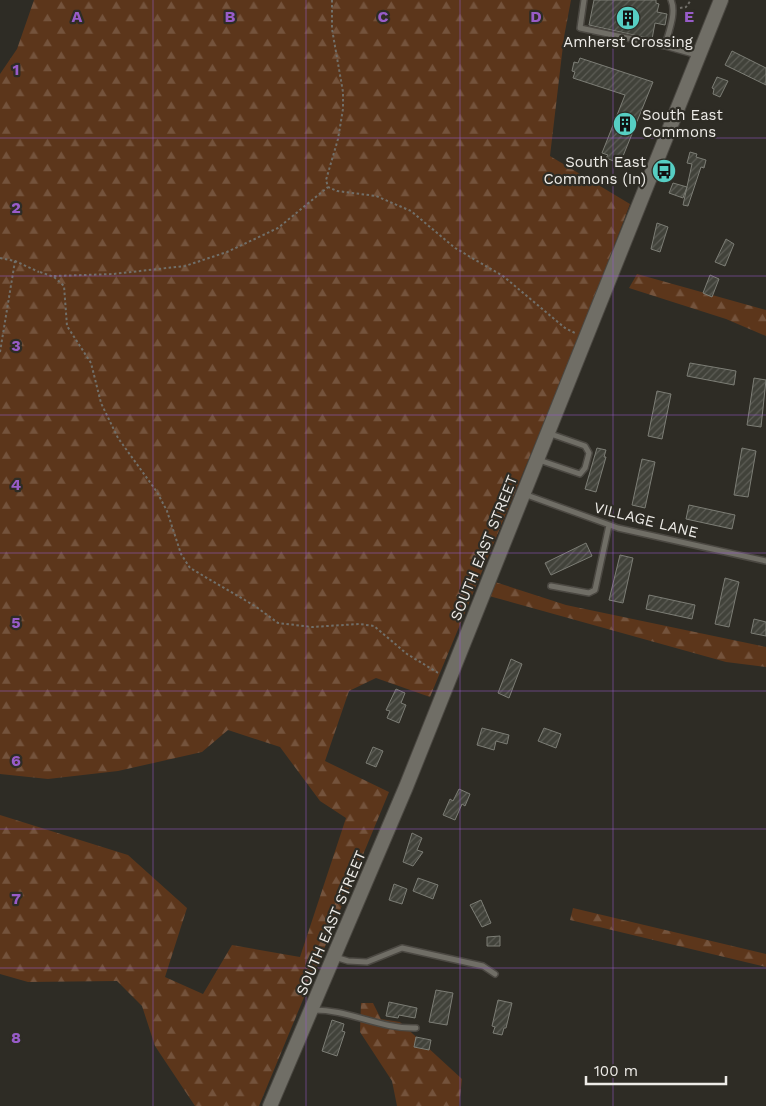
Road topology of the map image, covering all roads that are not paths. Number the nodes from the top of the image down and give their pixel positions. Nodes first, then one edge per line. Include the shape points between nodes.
1 (584, 0) edge
2 (671, 0) edge
3 (721, 0) edge
4 (665, 46) junction
5 (700, 56) junction
6 (548, 433) junction
7 (537, 460) junction
8 (524, 494) junction
9 (609, 526) junction
10 (766, 562) edge
11 (551, 586) dead end
12 (334, 957) junction
13 (495, 974) dead end
14 (311, 1010) junction
15 (416, 1028) dead end
16 (270, 1106) edge

1 - 4 lane via 580,28
2 - 4 lane via 671,22
3 - 5 main road, SOUTH EAST STREET
4 - 5 lane
5 - 6 main road, SOUTH EAST STREET
6 - 7 main road, SOUTH EAST STREET
6 - 7 lane via 584,446 589,453 585,468 580,474
7 - 8 main road, SOUTH EAST STREET
8 - 9 lane, VILLAGE LANE
8 - 12 main road, SOUTH EAST STREET
9 - 10 lane, VILLAGE LANE
9 - 11 lane via 595,590 589,593
12 - 13 lane via 367,962 402,948 483,966
12 - 14 main road, SOUTH EAST STREET
14 - 15 lane via 330,1011 396,1028
14 - 16 main road, SOUTH EAST STREET

